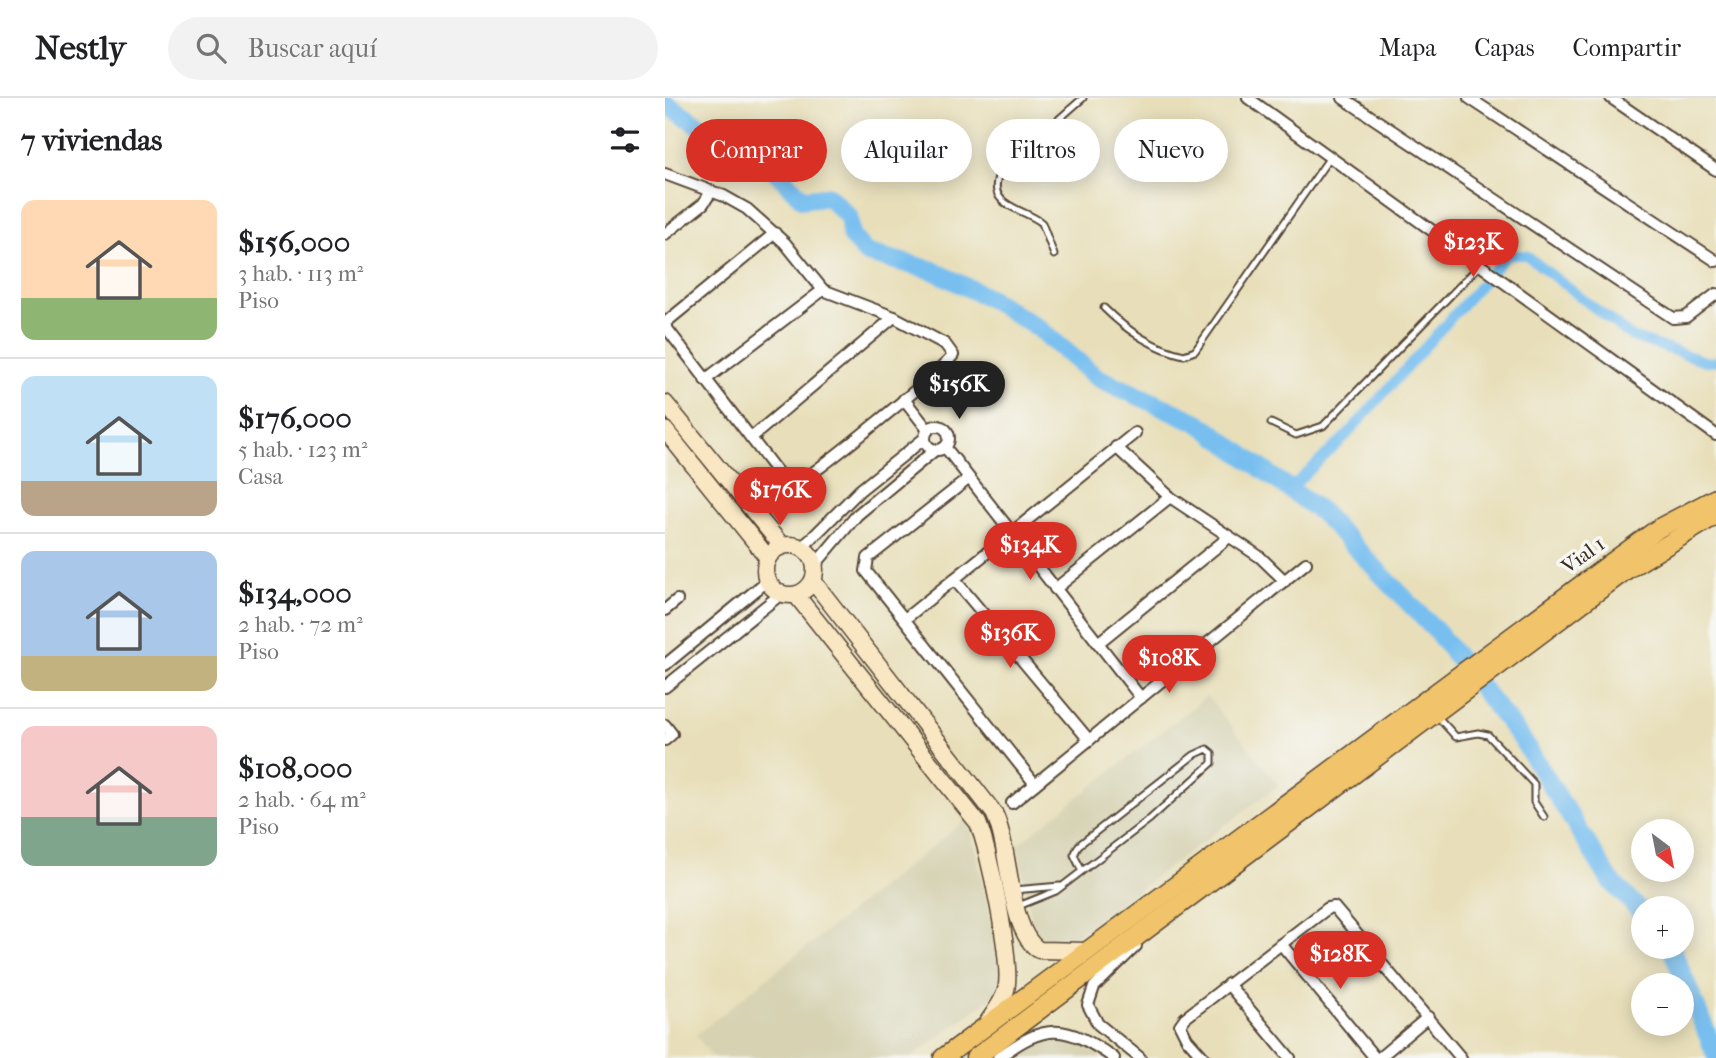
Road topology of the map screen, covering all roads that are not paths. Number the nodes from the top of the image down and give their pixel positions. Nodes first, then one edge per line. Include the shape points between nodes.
1 (1083, 98) edge
2 (1248, 98) edge
3 (1343, 98) edge
4 (1469, 98) edge
5 (1611, 98) edge
6 (1330, 157) junction
7 (1716, 170) edge
8 (665, 174) edge
9 (711, 192) junction
10 (775, 233) junction
11 (665, 234) edge
12 (1054, 255) dead end
13 (1716, 261) edge
14 (1480, 265) junction
15 (823, 290) junction
16 (1716, 294) edge
17 (1104, 308) dead end
18 (894, 317) junction
19 (665, 325) edge
20 (705, 380) junction
21 (904, 399) junction
22 (665, 403) edge
23 (1271, 423) dead end
24 (665, 430) edge
25 (1135, 433) dead end
26 (927, 434) junction
27 (1716, 435) edge
28 (751, 438) junction
29 (1116, 447) junction
30 (940, 448) junction
31 (890, 466) junction
32 (900, 478) junction
33 (968, 479) junction
34 (1170, 497) junction
35 (1716, 498) edge
36 (1716, 514) edge
37 (1011, 533) junction
38 (1229, 537) junction
39 (782, 545) junction
40 (803, 547) junction
41 (768, 558) junction
42 (1306, 563) dead end
43 (814, 573) junction
44 (954, 579) junction
45 (767, 581) junction
46 (1285, 581) junction
47 (1055, 589) junction
48 (789, 594) junction
49 (677, 600) dead end
50 (665, 610) edge
51 (906, 618) junction
52 (707, 631) junction
53 (1098, 643) junction
54 (717, 645) junction
55 (670, 661) edge
56 (1487, 664) junction
57 (685, 671) junction
58 (665, 687) edge
59 (1141, 698) junction
60 (1435, 714) junction
61 (665, 725) edge
62 (665, 740) edge
63 (1089, 740) junction
64 (1035, 784) junction
65 (1012, 803) dead end
66 (1544, 817) dead end
67 (1081, 871) junction
68 (993, 885) junction
69 (1063, 886) junction
70 (1016, 898) junction
71 (998, 913) junction
72 (1149, 928) junction
73 (1281, 944) junction
74 (1087, 951) junction
75 (1229, 984) junction
76 (1428, 1017) junction
77 (985, 1027) junction
78 (1137, 1057) edge
79 (943, 1058) edge
80 (975, 1058) edge
81 (998, 1058) edge
82 (1114, 1058) edge
83 (1204, 1058) edge
84 (1290, 1058) edge
85 (1377, 1058) edge
86 (1461, 1058) edge

1 - 12 lane via 997,178 998,193 1009,208 1042,223
2 - 6 street
3 - 16 street via 1673,318 1686,317
4 - 13 street
5 - 7 street
6 - 14 street
6 - 17 lane via 1195,351 1184,355 1151,343
8 - 9 street
9 - 10 street via 747,209
9 - 11 street
10 - 15 street
10 - 19 street
14 - 23 lane via 1330,421 1296,435
14 - 27 street
15 - 18 street
15 - 20 street
18 - 21 street via 945,344 953,355
18 - 28 street
19 - 20 street
20 - 28 street
21 - 26 street
21 - 28 street via 793,486
22 - 39 street
24 - 41 street
25 - 29 street
26 - 30 street via 928,446
26 - 30 street via 936,426 944,428 949,439
26 - 31 street
29 - 34 street
29 - 37 street
30 - 32 street
30 - 33 street
31 - 32 street
31 - 40 street
32 - 43 street via 842,529
33 - 37 street
33 - 51 street via 866,562 867,575
34 - 38 street
34 - 47 street
35 - 56 main road, Vial 1 via 1659,528
36 - 56 main road, Vial 1
37 - 44 street
37 - 47 street
38 - 46 street
38 - 53 street
39 - 40 street
39 - 41 street
40 - 43 street
41 - 45 street
42 - 46 street
43 - 48 street
43 - 70 street via 993,813 1004,839
44 - 51 street
44 - 63 street
45 - 48 street
45 - 52 street
46 - 59 street
47 - 53 street
48 - 54 street
48 - 68 street via 969,809 983,836
49 - 50 street
51 - 64 street
52 - 54 street
52 - 55 street
53 - 59 street
54 - 57 street
55 - 57 street
56 - 60 main road via 1460,695
56 - 74 main road via 1451,679
57 - 58 street
59 - 63 street
60 - 66 lane via 1456,737 1478,733 1494,739 1534,784 1534,802
60 - 72 main road
61 - 62 street via 672,734
63 - 64 street
64 - 65 street
67 - 67 lane via 1207,769 1212,753 1207,749 1194,755 1079,845 1074,855
67 - 69 lane
68 - 70 lane
68 - 71 street
69 - 70 lane
69 - 70 lane via 1049,895
70 - 71 lane
70 - 74 street via 1021,926 1032,946 1050,952
71 - 77 street via 1008,981 1002,1001
72 - 78 street via 1089,996 1088,1005 1098,1024
72 - 80 main road
73 - 75 street
73 - 76 street via 1334,907
73 - 85 street
74 - 77 main road
75 - 83 street via 1180,1025
75 - 84 street
76 - 85 street
76 - 86 street
77 - 79 main road
81 - 82 street via 1031,1036 1054,1031 1084,1038

